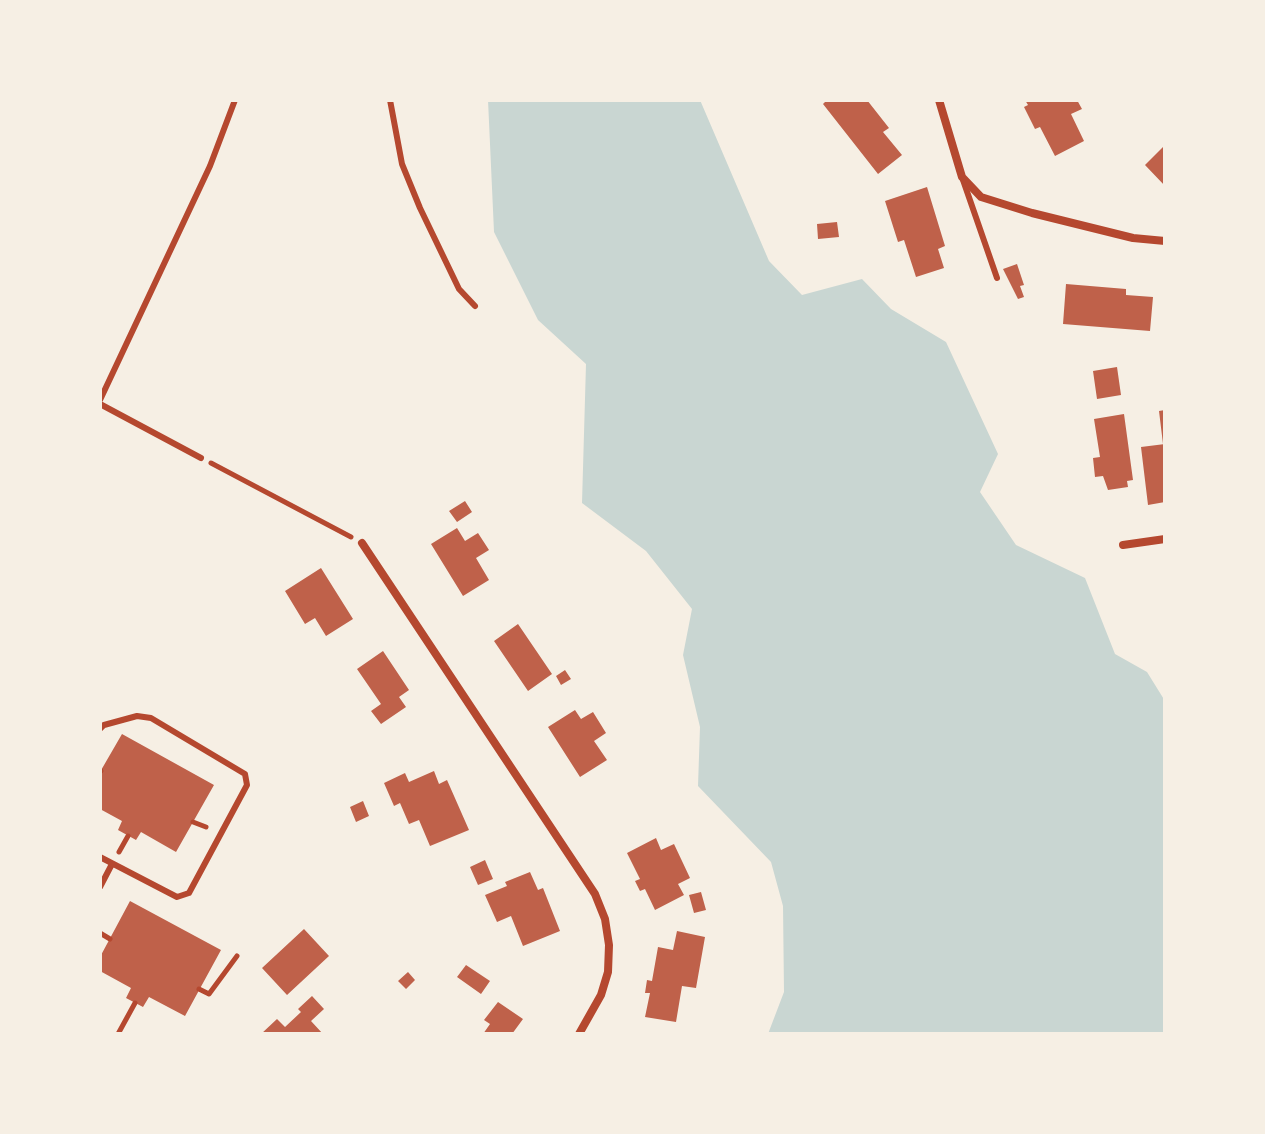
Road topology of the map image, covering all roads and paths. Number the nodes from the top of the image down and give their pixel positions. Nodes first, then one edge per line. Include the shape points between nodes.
1 (235, 100) edge
2 (390, 100) edge
3 (939, 100) edge
4 (962, 177) junction
5 (1165, 241) edge
6 (997, 278) dead end
7 (475, 306) dead end
8 (100, 402) edge
9 (201, 458) joint
10 (1165, 539) edge
11 (362, 543) joint
12 (1123, 545) dead end
13 (100, 729) edge
14 (193, 822) dead end
15 (206, 827) dead end
16 (100, 857) edge
17 (112, 864) junction
18 (100, 887) edge
19 (100, 933) edge
20 (110, 939) dead end
21 (237, 956) dead end
22 (199, 989) dead end
23 (135, 1003) dead end
24 (118, 1034) edge
25 (579, 1034) edge

1 - 8 lane via 210,166
2 - 7 lane via 408,179 459,289
3 - 4 street
4 - 5 street via 993,203
4 - 6 lane
8 - 9 lane
9 - 11 path
10 - 12 street
11 - 25 street via 595,894 605,919 608,972
13 - 17 lane via 137,716 151,718 245,774 247,785 189,893 177,897
14 - 15 path
16 - 17 lane
17 - 18 lane
19 - 20 path
21 - 22 path via 209,994
23 - 24 path

